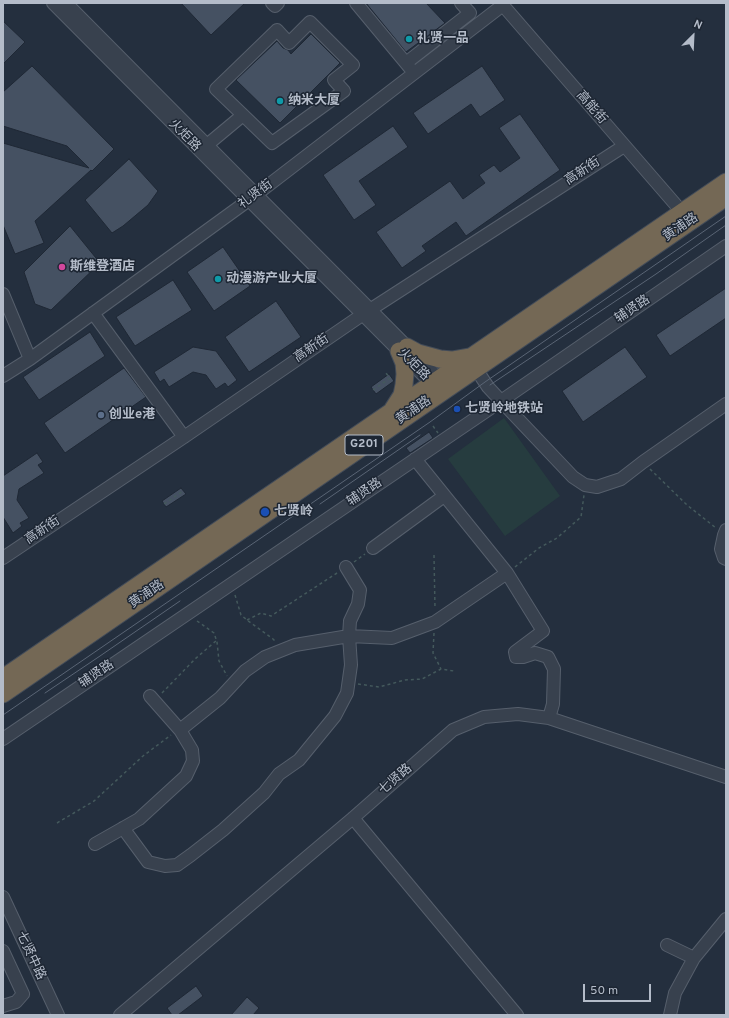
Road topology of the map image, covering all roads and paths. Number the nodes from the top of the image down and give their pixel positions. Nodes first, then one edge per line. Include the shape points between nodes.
1 (53, 3) edge
2 (66, 3) edge
3 (272, 3) edge
4 (278, 3) edge
5 (356, 3) edge
6 (461, 3) edge
7 (502, 4) edge
8 (406, 63) junction
9 (415, 73) junction
10 (243, 115) junction
11 (207, 146) junction
12 (624, 146) junction
13 (726, 182) edge
14 (726, 197) edge
15 (252, 198) junction
16 (682, 212) junction
17 (726, 246) edge
18 (3, 294) edge
19 (366, 312) junction
20 (93, 313) junction
21 (403, 349) junction
22 (30, 359) junction
23 (475, 362) junction
24 (385, 372) dead end
25 (3, 376) edge
26 (437, 385) junction
27 (373, 390) dead end
28 (501, 401) junction
29 (726, 404) edge
30 (392, 411) junction
31 (184, 437) junction
32 (415, 460) junction
33 (643, 462) junction
34 (585, 485) junction
35 (183, 491) dead end
36 (444, 496) junction
37 (164, 504) dead end
38 (725, 533) edge
39 (373, 548) joint
40 (3, 558) edge
41 (726, 560) edge
42 (346, 567) junction
43 (507, 573) junction
44 (231, 584) junction
45 (188, 613) junction
46 (247, 620) junction
47 (349, 636) junction
48 (217, 640) junction
49 (283, 650) junction
50 (454, 672) dead end
51 (3, 678) edge
52 (348, 682) junction
53 (232, 684) junction
54 (3, 694) edge
55 (152, 699) joint
56 (549, 718) junction
57 (180, 730) junction
58 (3, 738) edge
59 (726, 777) edge
60 (353, 818) junction
61 (57, 823) dead end
62 (123, 828) junction
63 (95, 844) dead end
64 (3, 897) edge
65 (726, 919) edge
66 (667, 945) dead end
67 (3, 951) edge
68 (694, 958) junction
69 (3, 1006) edge
70 (58, 1015) edge
71 (120, 1015) edge
72 (517, 1015) edge
73 (670, 1015) edge

1 - 15 street, 火炬路
2 - 11 street, 火炬路
3 - 4 street via 275,6
5 - 8 street
6 - 8 street via 470,13
7 - 9 street, 礼贤街
7 - 12 street, 高能街
8 - 9 street
9 - 15 street, 礼贤街
10 - 10 street via 272,144 344,92 334,80 352,64 310,22 289,43 277,30 216,89
10 - 11 street
11 - 15 street, 火炬路
12 - 16 street, 高能街
12 - 19 street, 高新街
13 - 16 highway, 黄浦路 / G201
14 - 23 highway, 黄浦路 / G201
15 - 19 street, 火炬路
15 - 20 street, 礼贤街
16 - 23 highway, 黄浦路 / G201
17 - 28 street, 辅贤路
18 - 22 street
19 - 21 street, 火炬路
19 - 31 street, 高新街
20 - 22 street, 礼贤街
20 - 31 street
21 - 23 highway via 440,360 463,358
21 - 26 street, 火炬路
21 - 30 highway via 404,385 402,395
22 - 25 street, 礼贤街
23 - 26 highway, 黄浦路 / G201
23 - 28 street via 488,386
24 - 27 path via 390,378
26 - 30 highway, 黄浦路 / G201
26 - 54 highway, 黄浦路 / G201
28 - 32 street, 辅贤路
28 - 34 street via 573,477
29 - 33 street
30 - 51 highway, 黄浦路 / G201
31 - 40 street, 高新街
32 - 36 street
32 - 44 street, 辅贤路
33 - 34 street via 621,479 597,487
33 - 38 path via 687,505
34 - 43 path via 581,517 557,538 539,548
35 - 37 path
36 - 39 street
36 - 43 street
38 - 41 street via 721,549
39 - 42 path
42 - 46 path via 271,616 261,613
42 - 47 street via 360,590 358,604 350,621
43 - 47 street via 435,622 392,638
43 - 56 street via 542,631 515,652 516,657 535,653 548,658 554,669 553,704
44 - 45 street, 辅贤路
44 - 46 path via 241,615
45 - 48 path via 214,633
45 - 58 street, 辅贤路
46 - 49 path via 273,639
47 - 49 street
47 - 52 street via 351,665
48 - 53 path via 219,661
48 - 55 path
49 - 53 street via 265,657 245,670
50 - 52 path via 442,669 422,679 405,680 379,687
52 - 62 street via 347,693 334,716 299,760 279,774 264,793 223,830 177,865 165,866 148,862
53 - 57 street via 220,698
55 - 57 street
56 - 59 street, 七贤路
56 - 60 street, 七贤路 via 518,714 484,717 453,730
57 - 61 path via 143,756 94,801
57 - 62 street via 192,750 193,761 186,776 139,819
60 - 71 street, 七贤路
60 - 72 street
62 - 63 street
64 - 70 street, 七贤中路
65 - 68 street
66 - 68 street
67 - 69 street via 23,994 16,1002
68 - 73 street via 675,993

